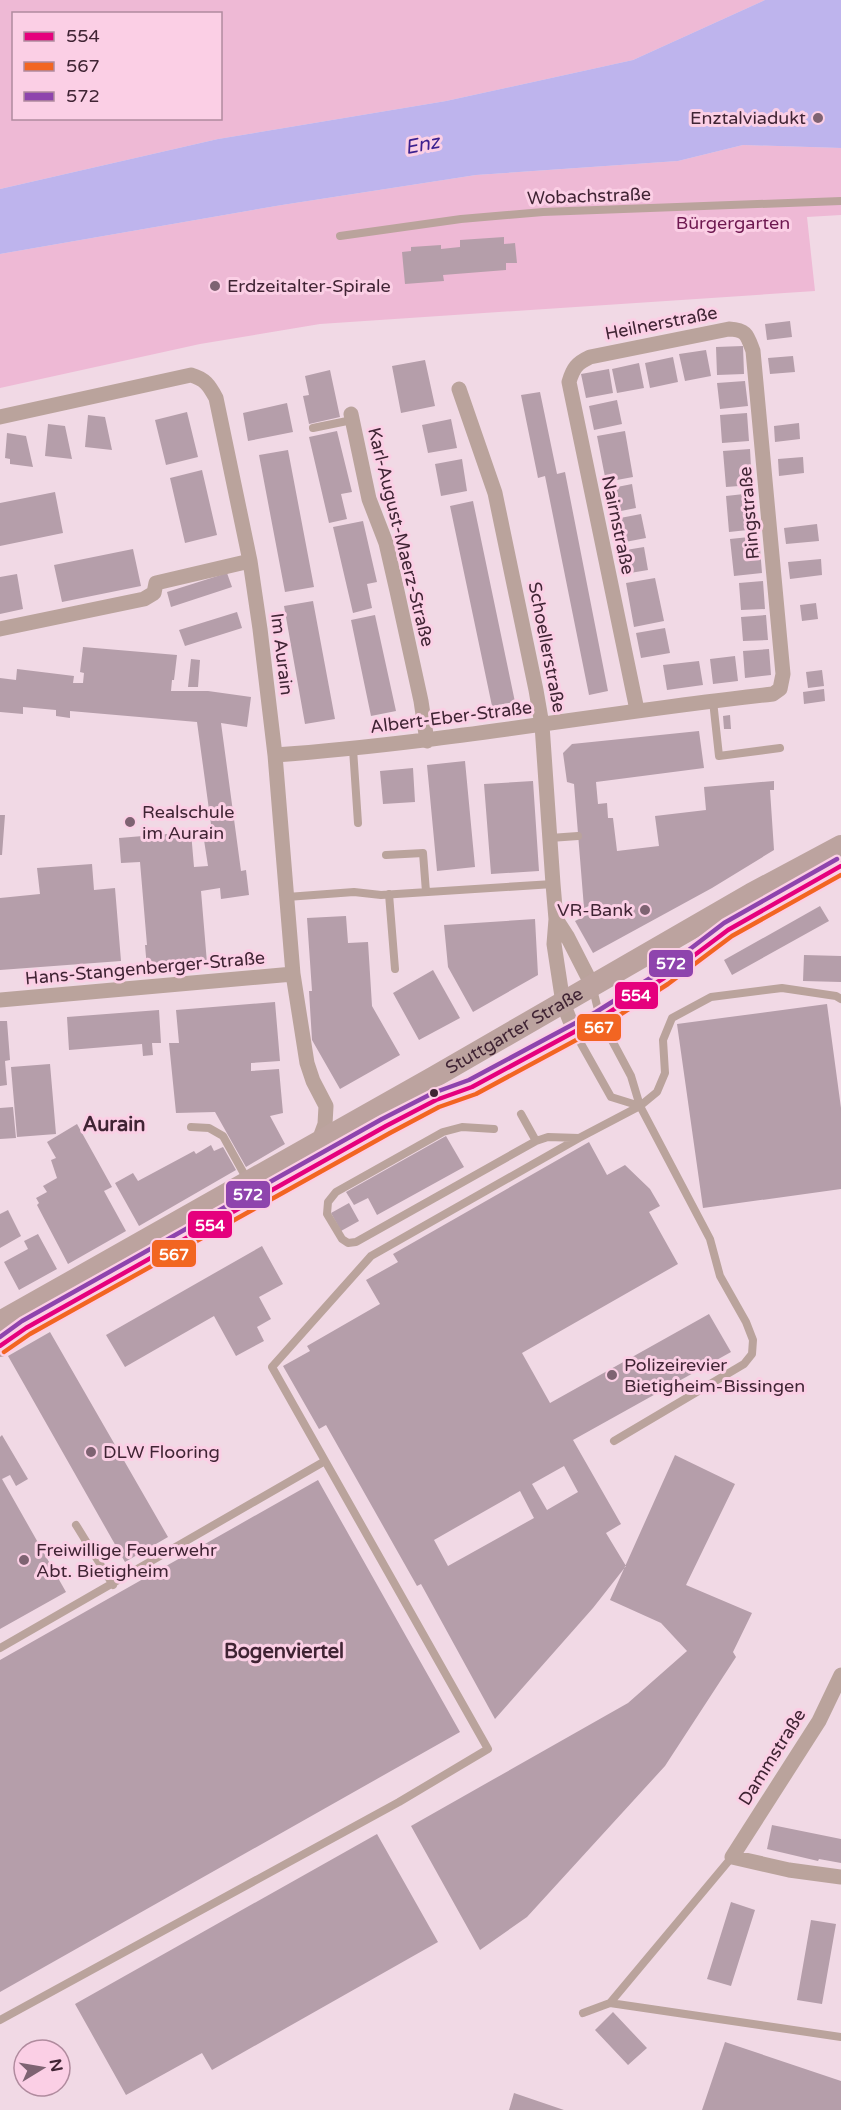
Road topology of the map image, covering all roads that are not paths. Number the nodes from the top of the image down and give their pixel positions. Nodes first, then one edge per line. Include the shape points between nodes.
1 (841, 201) edge
2 (340, 236) dead end
3 (740, 330) joint
4 (590, 357) joint
5 (459, 389) dead end
6 (0, 417) edge
7 (352, 417) joint
8 (313, 428) dead end
9 (250, 561) junction
10 (0, 630) edge
11 (773, 694) joint
12 (713, 701) junction
13 (637, 710) junction
14 (542, 725) junction
15 (427, 741) junction
16 (780, 748) dead end
17 (353, 749) junction
18 (275, 755) junction
19 (358, 823) dead end
20 (578, 836) dead end
21 (550, 838) junction
22 (841, 846) edge
23 (386, 855) dead end
24 (841, 866) edge
25 (554, 884) junction
26 (422, 892) junction
27 (389, 894) junction
28 (287, 897) junction
29 (556, 919) junction
30 (395, 969) dead end
31 (293, 974) junction
32 (592, 985) junction
33 (841, 999) edge
34 (0, 1000) edge
35 (562, 1003) junction
36 (600, 1018) junction
37 (574, 1031) junction
38 (640, 1106) junction
39 (521, 1114) dead end
40 (190, 1127) dead end
41 (494, 1129) dead end
42 (579, 1138) junction
43 (536, 1141) junction
44 (318, 1143) junction
45 (248, 1182) junction
46 (0, 1322) edge
47 (0, 1346) edge
48 (614, 1441) dead end
49 (325, 1461) junction
50 (76, 1525) dead end
51 (113, 1585) junction
52 (0, 1648) edge
53 (841, 1675) edge
54 (732, 1857) junction
55 (841, 1877) edge
56 (610, 2003) junction
57 (583, 2013) dead end
58 (0, 2020) edge
59 (841, 2037) edge

1 - 2 lane, Wobachstraße via 543,212
3 - 4 street, Heilnerstraße
3 - 11 street, Ringstraße via 753,351 781,651 783,681
4 - 13 street, Nairnstraße via 578,363 569,382
5 - 14 street, Schoellerstraße via 495,493
6 - 9 street, Im Aurain via 177,376 202,378 213,392 220,415
7 - 8 lane
7 - 15 street, Karl-August-Maerz-Straße via 369,499 386,543
9 - 10 street via 156,583 154,593 144,599
9 - 18 street, Im Aurain
11 - 12 street, Albert-Eber-Straße
12 - 13 street, Albert-Eber-Straße
12 - 16 lane via 719,756
13 - 14 street, Albert-Eber-Straße
14 - 15 street, Albert-Eber-Straße
14 - 21 street, Schoellerstraße
15 - 17 street, Albert-Eber-Straße
17 - 18 street, Albert-Eber-Straße
17 - 19 lane
18 - 28 street, Im Aurain
20 - 21 lane
21 - 25 street, Schoellerstraße
22 - 32 main road, Stuttgarter Straße
23 - 26 lane via 423,853
24 - 36 main road, Stuttgarter Straße via 728,930 664,978
25 - 26 lane
25 - 29 street, Schoellerstraße
26 - 27 lane
27 - 28 lane via 354,892
27 - 30 lane
28 - 31 street, Im Aurain
29 - 32 street, Schoellerstraße
29 - 35 street, Schoellerstraße via 554,944
31 - 34 street, Hans-Stangenberger-Straße
31 - 44 street, Im Aurain via 308,1063 326,1106
32 - 35 main road, Stuttgarter Straße
32 - 36 lane
33 - 38 lane via 782,988 711,997 672,1018 663,1040 665,1073 657,1092
35 - 37 street, Schoellerstraße
35 - 44 main road, Stuttgarter Straße
36 - 37 main road, Stuttgarter Straße
36 - 38 lane via 631,1076
37 - 38 lane via 611,1097
37 - 47 main road, Stuttgarter Straße via 478,1084 386,1126 43,1318
38 - 42 lane
38 - 48 lane via 710,1239 720,1276 753,1340 752,1354 735,1371
39 - 43 lane
40 - 45 lane via 209,1128 223,1136
41 - 43 lane via 462,1127 443,1132 336,1192 328,1202 327,1214 342,1239 356,1242
42 - 43 lane via 548,1137
42 - 49 lane via 371,1256 272,1367
44 - 45 main road, Stuttgarter Straße
45 - 46 main road, Stuttgarter Straße
49 - 51 lane
49 - 58 lane via 488,1749 399,1802
50 - 51 lane
51 - 52 lane
53 - 54 street, Dammstraße via 819,1721
54 - 55 street
54 - 56 lane
56 - 57 lane
56 - 59 lane

